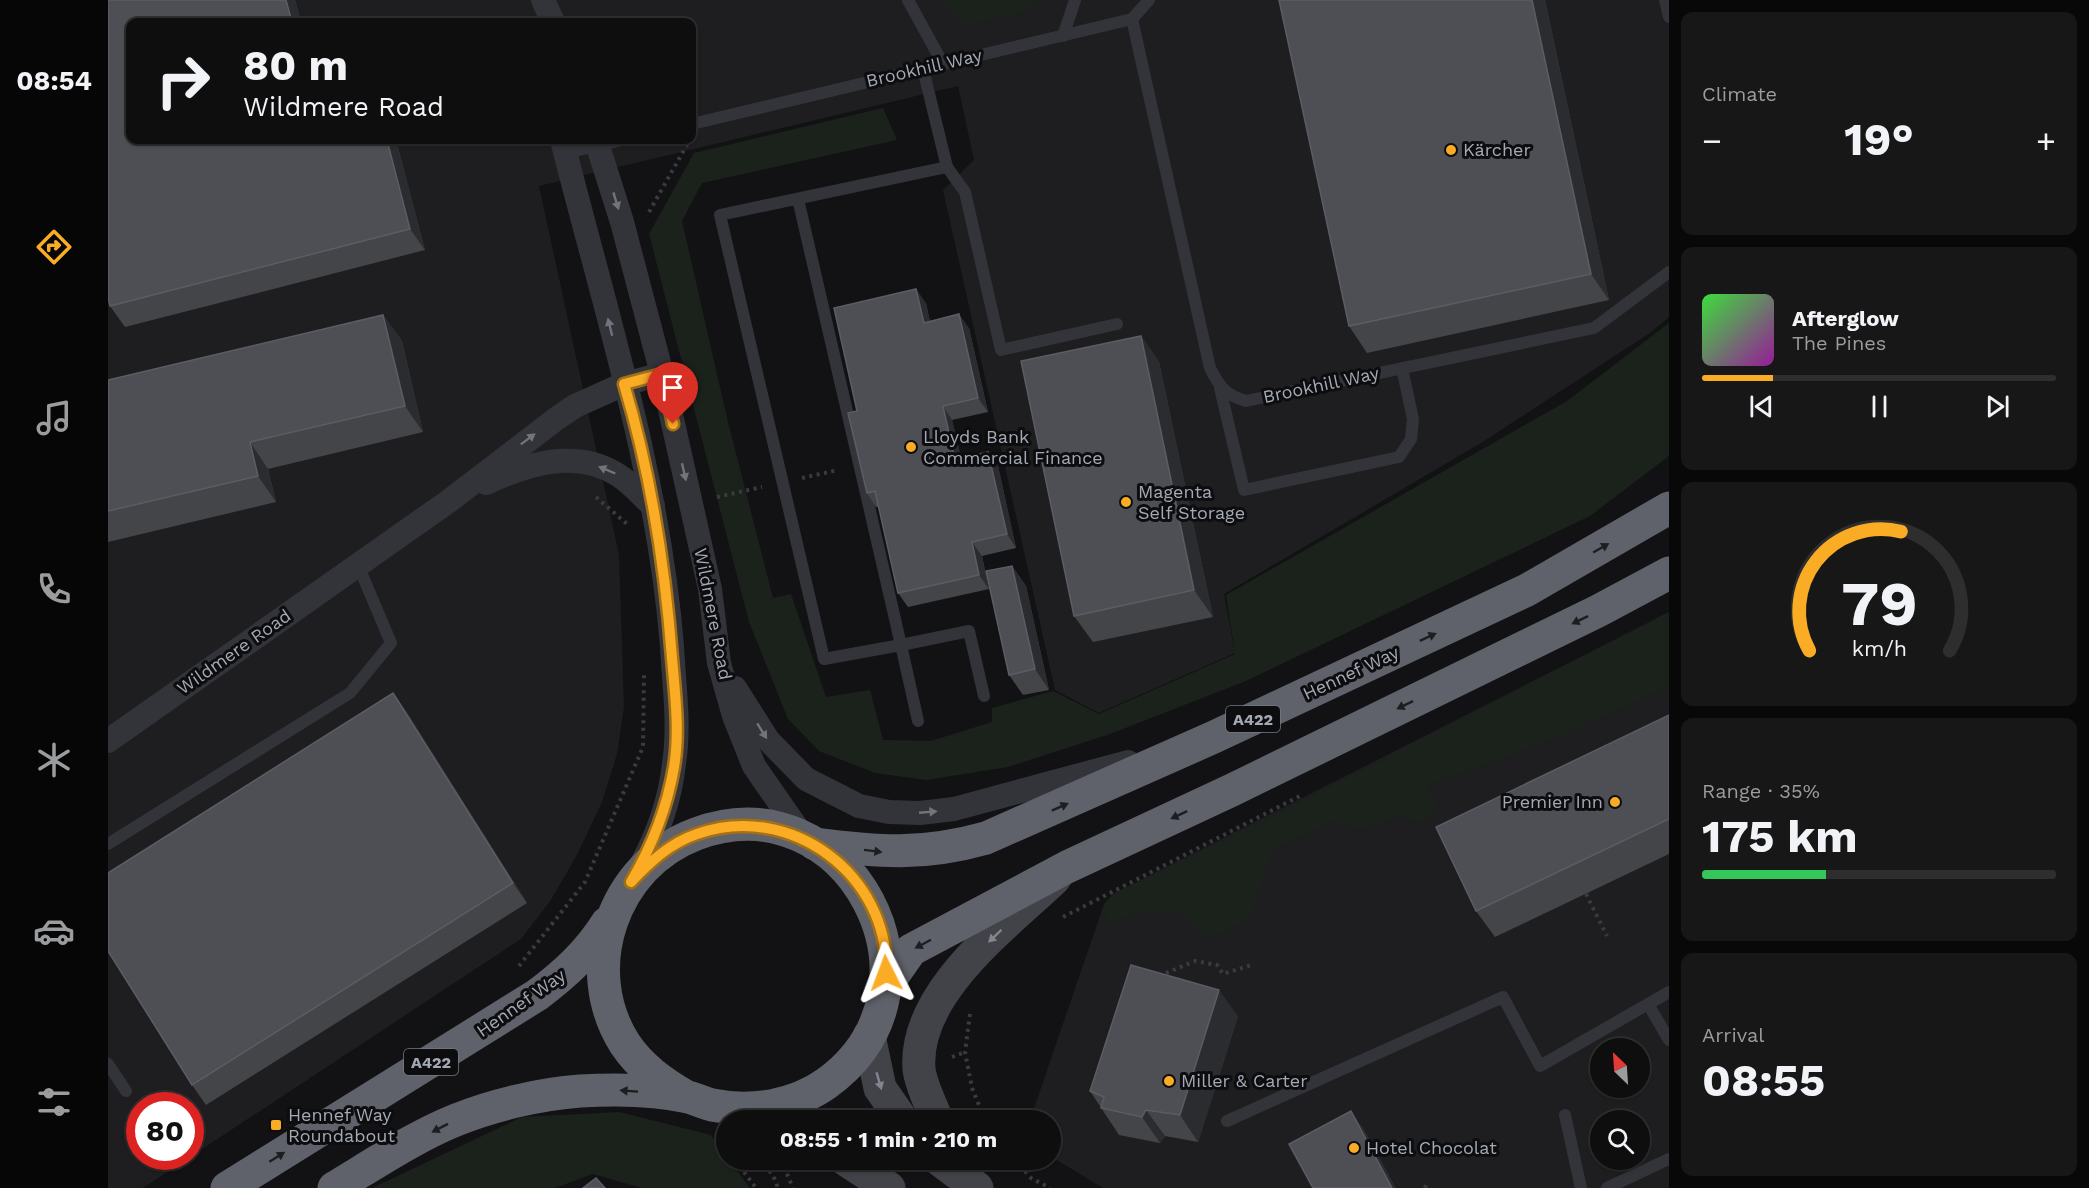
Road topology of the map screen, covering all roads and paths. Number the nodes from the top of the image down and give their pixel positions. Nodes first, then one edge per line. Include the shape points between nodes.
1 (530, 0) edge
2 (543, 0) edge
3 (908, 0) edge
4 (1075, 0) edge
5 (1149, 0) edge
6 (1665, 0) edge
7 (1669, 17) edge
8 (533, 18) edge
9 (551, 18) edge
10 (1132, 19) junction
11 (1063, 36) junction
12 (943, 64) junction
13 (923, 69) junction
14 (708, 120) junction
15 (696, 123) edge
16 (696, 140) edge
17 (580, 144) edge
18 (598, 144) edge
19 (688, 144) edge
20 (564, 146) edge
21 (947, 167) junction
22 (798, 199) junction
23 (644, 219) dead end
24 (1669, 272) edge
25 (1117, 324) dead end
26 (1401, 368) junction
27 (662, 374) junction
28 (624, 384) junction
29 (1220, 388) junction
30 (593, 494) dead end
31 (449, 501) junction
32 (653, 506) junction
33 (1669, 508) edge
34 (632, 528) dead end
35 (358, 565) junction
36 (1669, 573) edge
37 (901, 645) junction
38 (719, 663) junction
39 (644, 670) dead end
40 (984, 696) dead end
41 (918, 721) dead end
42 (1214, 737) junction
43 (108, 741) edge
44 (1272, 810) dead end
45 (809, 841) junction
46 (108, 844) edge
47 (1067, 867) junction
48 (631, 882) junction
49 (1586, 894) dead end
50 (614, 912) junction
51 (1055, 921) dead end
52 (1607, 936) dead end
53 (1251, 965) dead end
54 (517, 968) dead end
55 (1154, 978) edge
56 (885, 987) junction
57 (1669, 992) edge
58 (1648, 1004) junction
59 (970, 1006) dead end
60 (869, 1036) junction
61 (1669, 1040) edge
62 (108, 1064) edge
63 (126, 1091) dead end
64 (687, 1097) junction
65 (746, 1110) edge
66 (783, 1110) edge
67 (896, 1110) edge
68 (933, 1110) edge
69 (981, 1110) edge
70 (1565, 1115) dead end
71 (1227, 1121) dead end
72 (1669, 1159) edge
73 (742, 1170) edge
74 (768, 1170) edge
75 (785, 1170) edge
76 (861, 1170) edge
77 (1024, 1170) edge
78 (227, 1188) edge
79 (334, 1188) edge
80 (756, 1188) edge
81 (778, 1188) edge
82 (793, 1188) edge
83 (889, 1188) edge
84 (1050, 1188) edge
85 (1581, 1188) edge
86 (1606, 1188) edge

1 - 8 street
2 - 9 street
3 - 12 lane
4 - 11 lane
5 - 10 lane
6 - 7 lane
10 - 11 lane, Brookhill Way
10 - 29 lane via 1210,368
11 - 12 lane, Brookhill Way
12 - 13 lane, Brookhill Way
13 - 14 lane, Brookhill Way
13 - 21 lane
14 - 15 lane, Brookhill Way
14 - 16 path via 712,137
17 - 20 lane
18 -> 27 street, Wildmere Road
19 - 23 path
28 -> 20 street
21 - 22 lane
21 - 25 lane via 965,192 1001,350
22 - 37 lane
22 - 37 lane via 720,215 824,659
24 - 26 lane, Brookhill Way via 1594,328
26 - 29 lane, Brookhill Way via 1246,401 1231,397
26 - 29 lane via 1413,419 1411,440 1399,457 1244,490
27 - 28 street, Wildmere Road
27 -> 38 street, Wildmere Road via 710,589
31 -> 28 street, Wildmere Road via 556,419
28 - 32 street
30 - 34 path
32 -> 31 street, Wildmere Road via 618,475 587,462 552,460 510,472
31 - 35 street, Wildmere Road
32 - 48 street via 668,600 677,738 659,824
42 -> 33 highway, Hennef Way / A422 via 1527,590
35 - 43 street, Wildmere Road
35 - 46 lane via 391,643 350,693
36 -> 47 highway via 1286,764
37 - 40 lane via 969,631
37 - 41 lane
38 -> 42 street via 768,740 806,779 859,806 889,812 921,813 983,803
38 - 45 street, Wildmere Road via 754,766
39 - 54 path via 642,747 612,819 585,882
45 -> 42 highway, Hennef Way / A422 via 886,853 952,848 1018,825
44 - 51 path
45 - 48 highway via 751,825 705,831 672,846 649,862
45 - 56 highway via 838,860 872,905 883,940
47 -> 56 highway via 911,950
47 -> 68 street via 948,981 923,1026 919,1069
48 - 50 highway
49 - 52 path
50 - 64 highway via 603,966 613,1020 642,1066
78 -> 50 highway, Hennef Way / A422 via 537,995 593,945
53 - 55 path via 1223,974 1217,965 1195,961
56 - 60 highway
57 - 58 lane
58 - 61 lane
58 - 71 lane via 1540,1066 1503,997
59 - 69 path via 965,1052
60 - 66 highway via 850,1062 826,1083
60 -> 67 street via 880,1088
62 - 63 lane
64 - 65 highway
64 -> 79 highway via 616,1090 577,1092 501,1107 458,1119
70 - 85 lane
72 - 86 lane
73 - 80 path
74 - 81 path
75 - 82 path
76 - 83 street
77 - 84 path

